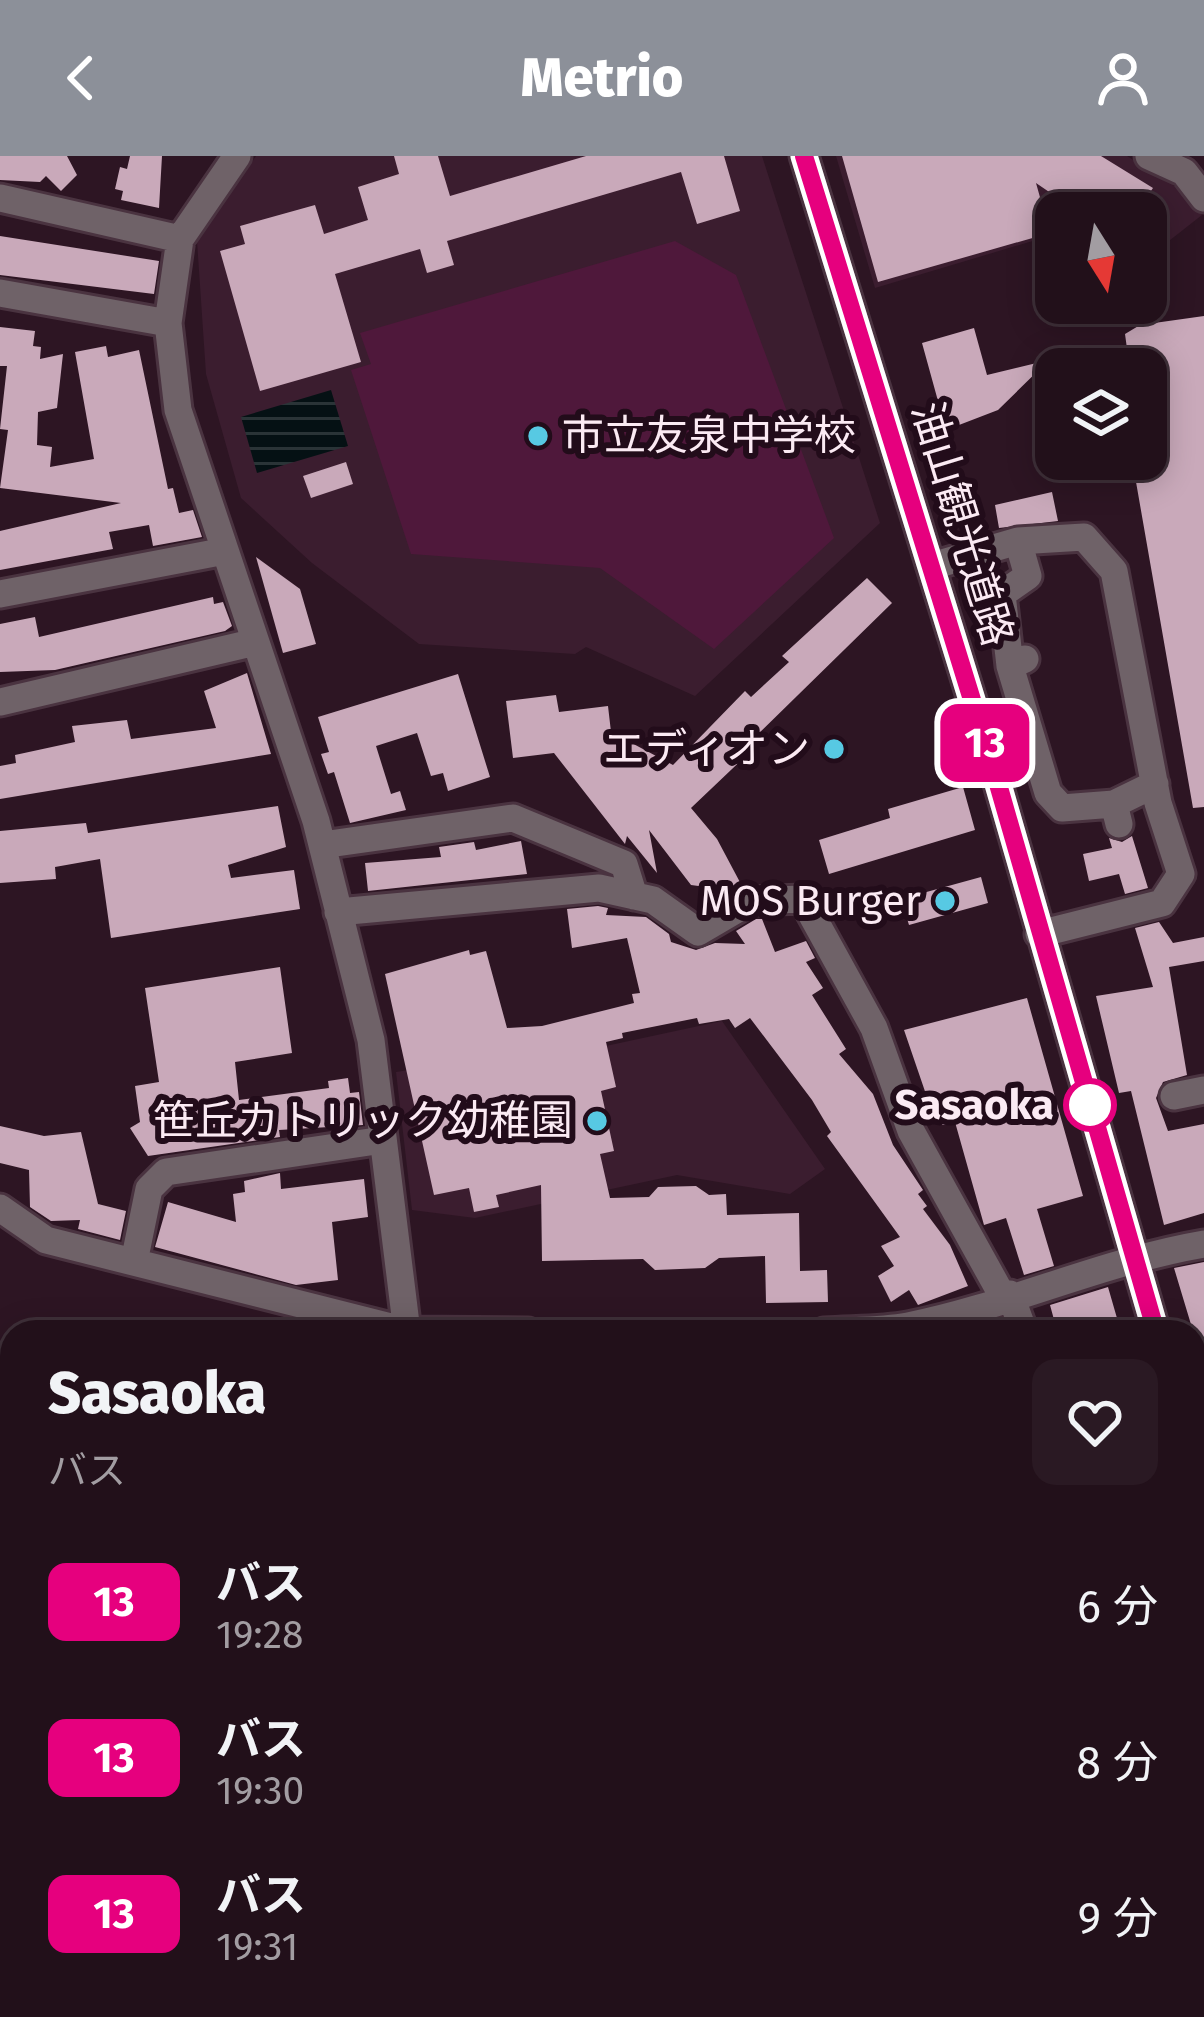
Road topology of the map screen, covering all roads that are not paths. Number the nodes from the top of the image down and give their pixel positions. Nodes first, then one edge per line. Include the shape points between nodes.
1 (237, 156) edge
2 (804, 156) edge
3 (1149, 156) edge
4 (0, 198) edge
5 (1204, 198) edge
6 (181, 239) junction
7 (0, 292) edge
8 (168, 323) junction
9 (1018, 541) junction
10 (225, 551) junction
11 (932, 566) junction
12 (0, 594) edge
13 (256, 642) junction
14 (0, 702) edge
15 (1155, 784) junction
16 (322, 844) junction
17 (634, 896) junction
18 (338, 912) junction
19 (1039, 934) junction
20 (1204, 1090) edge
21 (1174, 1096) dead end
22 (383, 1140) junction
23 (0, 1208) edge
24 (1204, 1244) edge
25 (1135, 1261) junction
26 (134, 1262) junction
27 (1007, 1296) junction
28 (363, 1320) edge
29 (406, 1320) edge
30 (927, 1320) edge
31 (1018, 1320) edge
32 (1152, 1320) edge

1 - 6 street
2 - 11 street, 油山観光道路
3 - 5 street via 1184,172
4 - 6 street
6 - 8 street
7 - 8 street
8 - 10 street via 178,410
9 - 11 street
9 - 15 street via 1084,537 1114,571
9 - 15 street via 1028,576 1002,594 1048,793 1062,808 1116,814
10 - 12 street
10 - 13 street
11 - 19 street, 油山観光道路
13 - 14 street
13 - 16 street
15 - 19 street via 1181,874 1162,903
16 - 17 street via 513,818 624,864
16 - 18 street
17 - 18 street via 598,888
17 - 27 street via 698,932 751,901 803,899 874,1028 911,1131
18 - 22 street via 371,1040
19 - 25 street, 油山観光道路
20 - 21 street
22 - 26 street via 166,1172 149,1189
22 - 29 street
23 - 26 street via 46,1240
24 - 25 street
25 - 27 street
25 - 32 street, 油山観光道路
26 - 28 street
27 - 30 street
27 - 31 street

